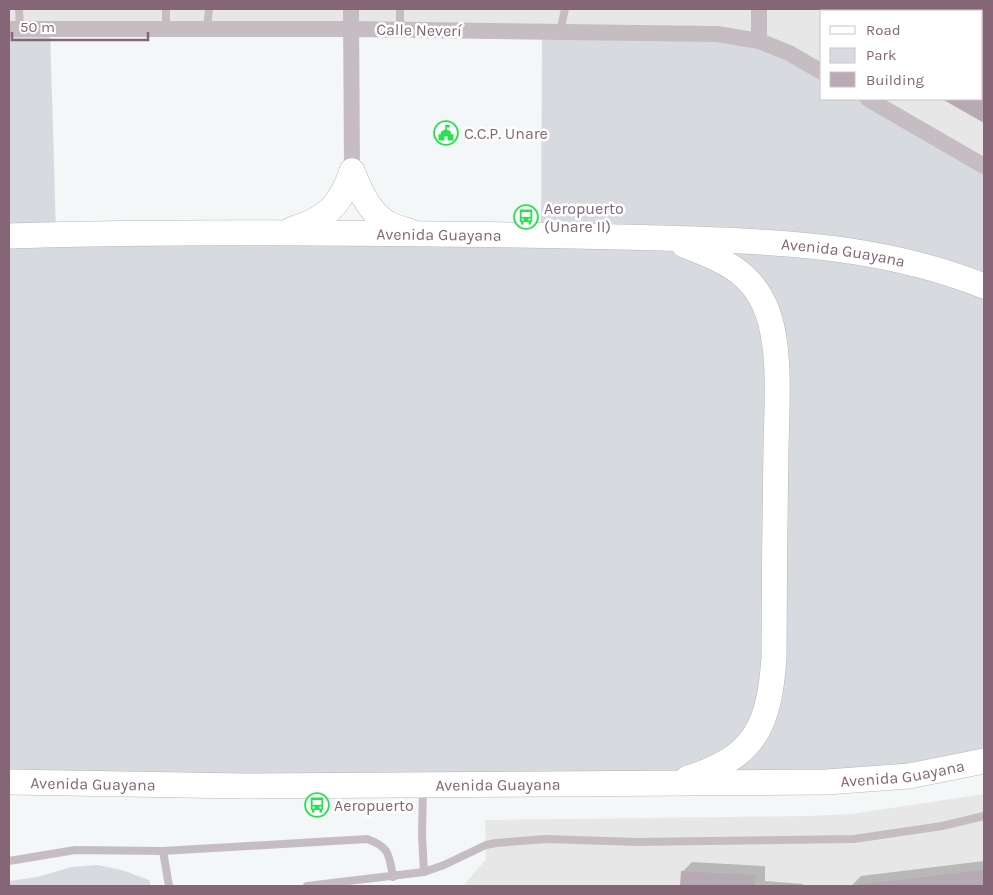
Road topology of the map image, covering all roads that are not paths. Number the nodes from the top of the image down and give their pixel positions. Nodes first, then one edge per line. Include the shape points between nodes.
1 (19, 9) edge
2 (166, 9) edge
3 (209, 9) edge
4 (351, 9) edge
5 (400, 9) edge
6 (565, 9) edge
7 (759, 9) edge
8 (14, 29) edge
9 (166, 29) junction
10 (351, 29) junction
11 (207, 30) junction
12 (400, 30) junction
13 (560, 32) junction
14 (759, 41) junction
15 (820, 71) edge
16 (870, 100) edge
17 (984, 166) edge
18 (352, 171) junction
19 (276, 233) junction
20 (416, 234) junction
21 (56, 235) junction
22 (9, 236) edge
23 (665, 238) junction
24 (9, 249) edge
25 (984, 286) edge
26 (984, 760) edge
27 (9, 770) edge
28 (9, 782) edge
29 (69, 783) junction
30 (669, 784) junction
31 (423, 785) junction
32 (984, 816) edge
33 (163, 851) junction
34 (9, 861) edge
35 (424, 872) junction
36 (393, 877) junction
37 (169, 886) edge
38 (308, 886) edge

1 - 8 lane
2 - 9 lane
3 - 11 lane
4 - 10 street
5 - 12 lane
6 - 13 lane
7 - 14 street
8 - 9 street, Calle Neverí
9 - 11 street, Calle Neverí
10 - 11 street, Calle Neverí
10 - 12 street, Calle Neverí
10 - 18 street
12 - 13 street, Calle Neverí
13 - 14 street, Calle Neverí via 716,34
14 - 15 street, Calle Neverí
16 - 17 street
18 - 19 main road via 335,206 323,217
18 - 20 main road via 373,211 387,223
19 - 20 main road, Avenida Guayana
19 - 21 main road, Avenida Guayana
20 - 23 main road, Avenida Guayana
21 - 22 main road, Avenida Guayana
21 - 24 main road
23 - 25 main road, Avenida Guayana via 821,246 916,264
23 - 30 main road via 719,258 741,272 757,292 767,310 774,338 776,418 774,658 766,711 744,750 729,762
26 - 30 main road, Avenida Guayana via 909,776 868,780
27 - 29 main road
28 - 29 main road, Avenida Guayana
29 - 31 main road, Avenida Guayana
30 - 31 main road, Avenida Guayana
31 - 35 lane
32 - 35 lane via 942,826 854,839 637,842 546,839 496,843
33 - 34 lane via 75,850
33 - 36 lane via 367,839 380,844 389,854
33 - 37 lane
35 - 36 lane
36 - 38 lane

